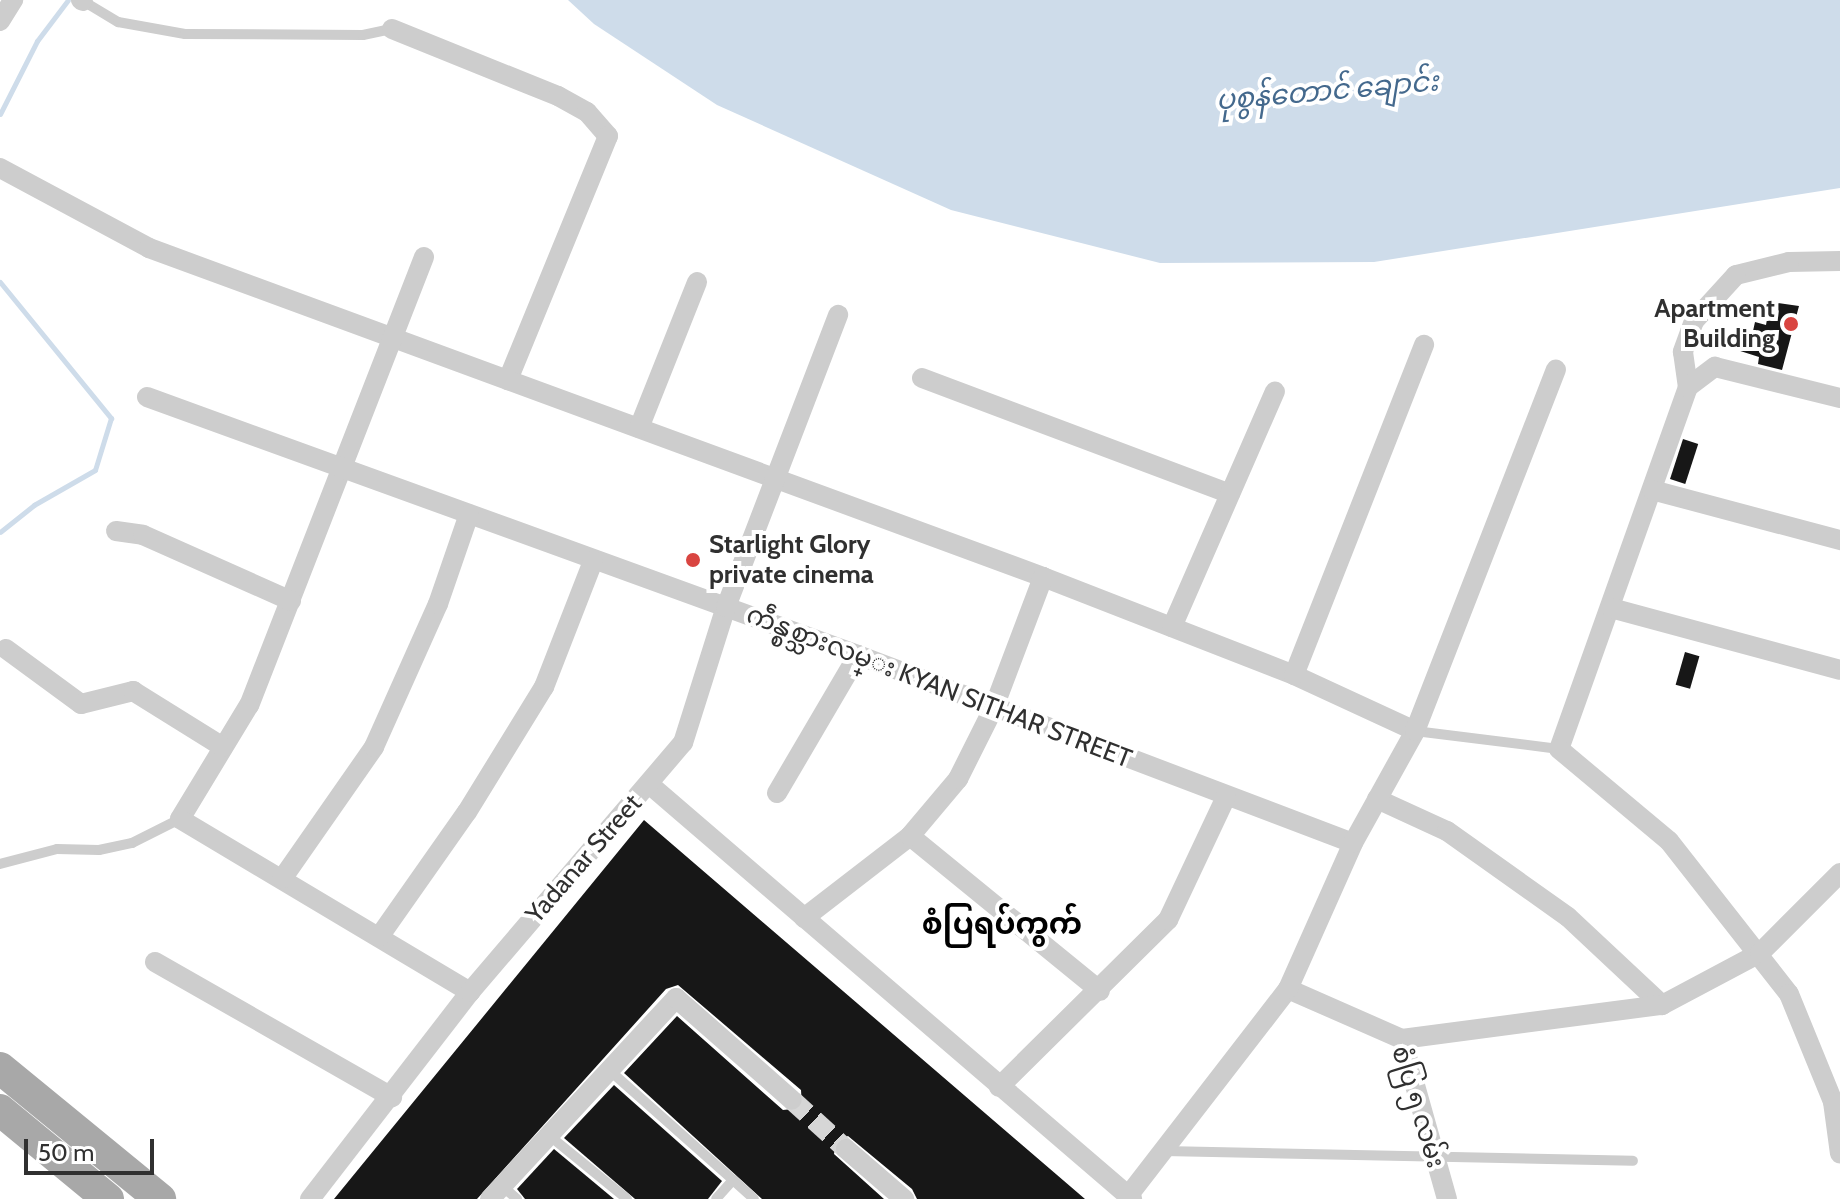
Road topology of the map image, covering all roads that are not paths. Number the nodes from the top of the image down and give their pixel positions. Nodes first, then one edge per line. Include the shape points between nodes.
1 (13, 0) edge
2 (82, 1) edge
3 (0, 21) edge
4 (392, 29) joint
5 (0, 168) edge
6 (424, 257) dead end
7 (1840, 261) edge
8 (697, 282) dead end
9 (838, 315) dead end
10 (391, 336) junction
11 (1424, 345) dead end
12 (1556, 369) dead end
13 (922, 378) dead end
14 (508, 380) junction
15 (1688, 387) junction
16 (1275, 391) dead end
17 (147, 397) dead end
18 (1840, 398) edge
19 (639, 428) junction
20 (342, 469) junction
21 (775, 476) junction
22 (1652, 490) junction
23 (1230, 494) junction
24 (469, 514) junction
25 (116, 531) dead end
26 (1840, 540) edge
27 (593, 561) junction
28 (1043, 577) junction
29 (291, 601) junction
30 (726, 607) junction
31 (1611, 608) junction
32 (1172, 627) junction
33 (6, 649) dead end
34 (858, 655) junction
35 (1840, 670) edge
36 (1294, 675) junction
37 (994, 707) junction
38 (1415, 731) junction
39 (223, 747) junction
40 (1559, 749) junction
41 (649, 784) junction
42 (777, 793) dead end
43 (1226, 797) junction
44 (1377, 799) junction
45 (180, 819) junction
46 (910, 836) junction
47 (1353, 843) junction
48 (0, 864) edge
49 (1840, 873) edge
50 (282, 879) junction
51 (804, 918) junction
52 (379, 937) junction
53 (1760, 953) junction
54 (155, 962) dead end
55 (1288, 989) junction
56 (1100, 991) junction
57 (470, 992) junction
58 (1662, 1005) junction
59 (1402, 1039) junction
60 (0, 1068) edge
61 (608, 1069) junction
62 (999, 1087) junction
63 (392, 1097) junction
64 (792, 1100) tunnel mouth
65 (0, 1110) edge
66 (551, 1137) junction
67 (846, 1149) tunnel mouth
68 (1164, 1151) junction
69 (1840, 1154) edge
70 (1434, 1158) junction
71 (1633, 1161) dead end
72 (733, 1180) junction
73 (503, 1195) edge
74 (1120, 1196) edge
75 (108, 1199) edge
76 (160, 1199) edge
77 (310, 1199) edge
78 (627, 1199) edge
79 (716, 1199) edge
80 (754, 1199) edge
81 (904, 1199) edge
82 (1447, 1199) edge

1 - 3 street
2 - 4 lane via 118,22 185,34 315,36
4 - 14 street via 558,96 587,112 608,136
5 - 10 street via 149,248
6 - 10 street
7 - 15 street via 1789,262 1736,275 1694,321 1683,352
8 - 19 street
9 - 21 street, Yadanar Street
10 - 14 street
10 - 20 street
11 - 36 street
12 - 38 street
13 - 23 street
14 - 19 street
15 - 18 street via 1715,367
15 - 22 street
16 - 23 street
17 - 20 street, ကဵန္စစ္သားလမ္း KYAN SITHAR STREET
19 - 21 street
20 - 24 street, ကဵန္စစ္သားလမ္း KYAN SITHAR STREET
20 - 29 street
21 - 28 street
21 - 30 street, Yadanar Street
22 - 26 street
22 - 31 street
23 - 32 street
24 - 27 street, ကဵန္စစ္သားလမ္း KYAN SITHAR STREET
24 - 50 street via 438,604 374,747
25 - 29 street via 143,535
27 - 30 street, ကဵန္စစ္သားလမ္း KYAN SITHAR STREET
27 - 52 street via 544,687 467,812
28 - 32 street
28 - 37 street
29 - 39 street via 249,705
30 - 34 street, ကဵန္စစ္သားလမ္း KYAN SITHAR STREET
30 - 41 street, Yadanar Street via 683,743
31 - 35 street
31 - 40 street
32 - 36 street
33 - 39 street via 81,704 133,691
34 - 37 street, ကဵန္စစ္သားလမ္း KYAN SITHAR STREET
34 - 42 street
36 - 38 street
37 - 43 street, ကဵန္စစ္သားလမ္း KYAN SITHAR STREET
37 - 46 street via 958,779
38 - 40 lane
38 - 44 street
39 - 45 street
40 - 53 street via 1669,841
41 - 51 street
41 - 57 street, Yadanar Street
43 - 47 street, ကဵန္စစ္သားလမ္း KYAN SITHAR STREET
43 - 56 street via 1168,920
44 - 47 street
44 - 58 street via 1429,820 1568,917
45 - 48 lane via 132,843 99,850 57,849
45 - 50 street
46 - 51 street
46 - 56 street
47 - 55 street
49 - 53 street
50 - 52 street
51 - 62 street
52 - 57 street
53 - 58 street
53 - 69 street via 1789,994 1833,1102
54 - 63 street
55 - 59 street, စံပြ ၅ လမ်း
55 - 68 street
56 - 62 street
57 - 63 street, Yadanar Street
58 - 59 street
59 - 70 street, စံပြ ၅ လမ်း
60 - 76 main road
61 - 64 street via 676,998
61 - 66 street
61 - 72 lane
62 - 74 street
63 - 77 street, Yadanar Street
65 - 75 main road
66 - 73 street
66 - 78 lane
67 - 81 street
68 - 70 lane
68 - 74 street
70 - 71 lane
70 - 82 street, စံပြ ၅ လမ်း
72 - 79 lane
72 - 80 lane

